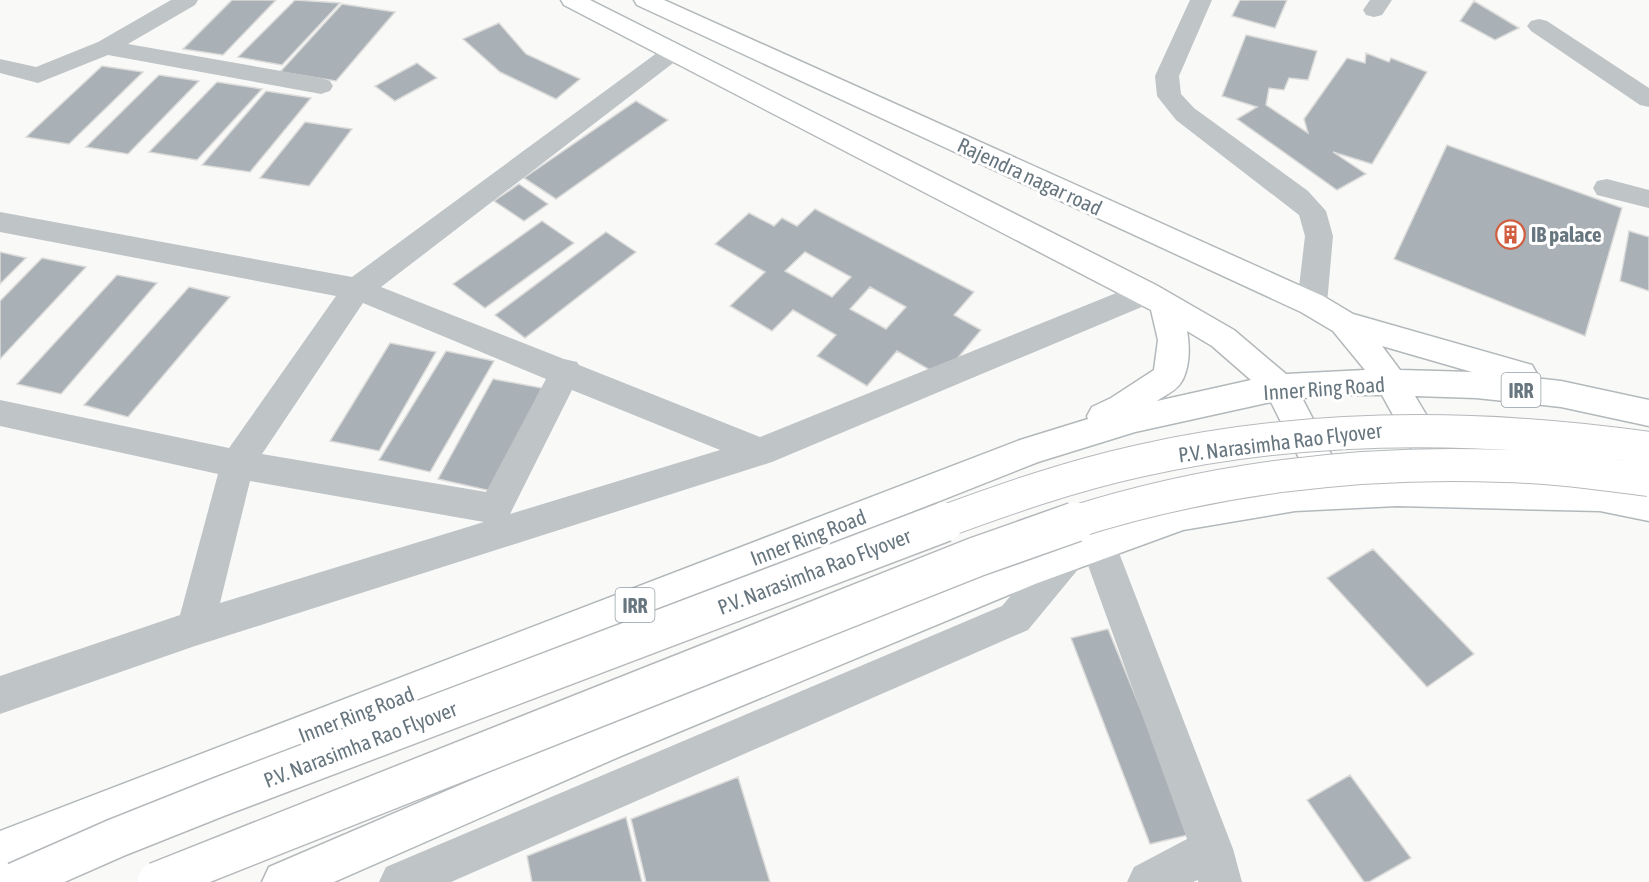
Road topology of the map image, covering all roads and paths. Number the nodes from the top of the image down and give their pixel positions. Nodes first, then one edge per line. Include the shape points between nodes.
1 (572, 0) edge
2 (645, 0) edge
3 (1201, 0) edge
4 (171, 3) edge
5 (1539, 26) dead end
6 (106, 47) junction
7 (673, 52) junction
8 (0, 66) edge
9 (321, 86) dead end
10 (1649, 99) edge
11 (1607, 188) dead end
12 (1649, 199) edge
13 (0, 222) edge
14 (357, 289) junction
15 (1155, 299) junction
16 (1312, 304) junction
17 (1344, 323) junction
18 (566, 371) junction
19 (1391, 382) junction
20 (1280, 387) junction
21 (1649, 411) edge
22 (0, 413) edge
23 (1649, 448) edge
24 (1032, 450) junction
25 (760, 452) junction
26 (237, 464) junction
27 (1649, 480) edge
28 (1454, 493) junction
29 (1334, 494) junction
30 (1649, 506) edge
31 (1083, 551) junction
32 (195, 628) junction
33 (0, 695) edge
34 (0, 852) edge
35 (1216, 865) edge
36 (16, 882) edge
37 (157, 882) edge
38 (284, 882) edge
39 (401, 882) edge
40 (1149, 882) edge

1 - 7 main road
2 - 16 main road, Rajendra nagar road
3 - 16 street via 1167,76 1169,96 1185,114 1312,212 1319,236
4 - 6 street
5 - 10 street
6 - 8 street via 38,75
6 - 9 street
7 - 14 street
7 - 15 main road
11 - 12 street
13 - 14 street
14 - 18 street
14 - 26 street
15 - 20 main road via 1223,338
15 - 24 main road via 1174,334 1168,377 1122,407
15 - 25 street
16 - 17 main road, Rajendra nagar road
17 - 19 main road, Rajendra nagar road
17 - 21 main road
18 - 25 street
18 - 26 street via 495,508
19 - 20 main road, Inner Ring Road / IRR
19 - 21 main road, Inner Ring Road / IRR via 1561,394
19 - 28 main road, Rajendra nagar road
20 - 24 main road, Inner Ring Road / IRR via 1136,419
20 - 29 main road
22 - 26 street
23 - 36 main road, P.V. Narasimha Rao Flyover, bridge via 1550,434 1399,429 1252,441 1100,471 954,518 837,562 171,816
24 - 34 main road, Inner Ring Road / IRR
25 - 32 street
26 - 32 street
27 - 37 main road, P.V. Narasimha Rao Flyover, bridge via 1488,465 1418,467 1270,480 1122,508 976,557
28 - 29 main road
28 - 30 main road via 1600,496
29 - 31 main road via 1295,496 1183,515
31 - 35 street
31 - 38 main road via 607,742
31 - 39 street via 1015,618
32 - 33 street
35 - 40 street

